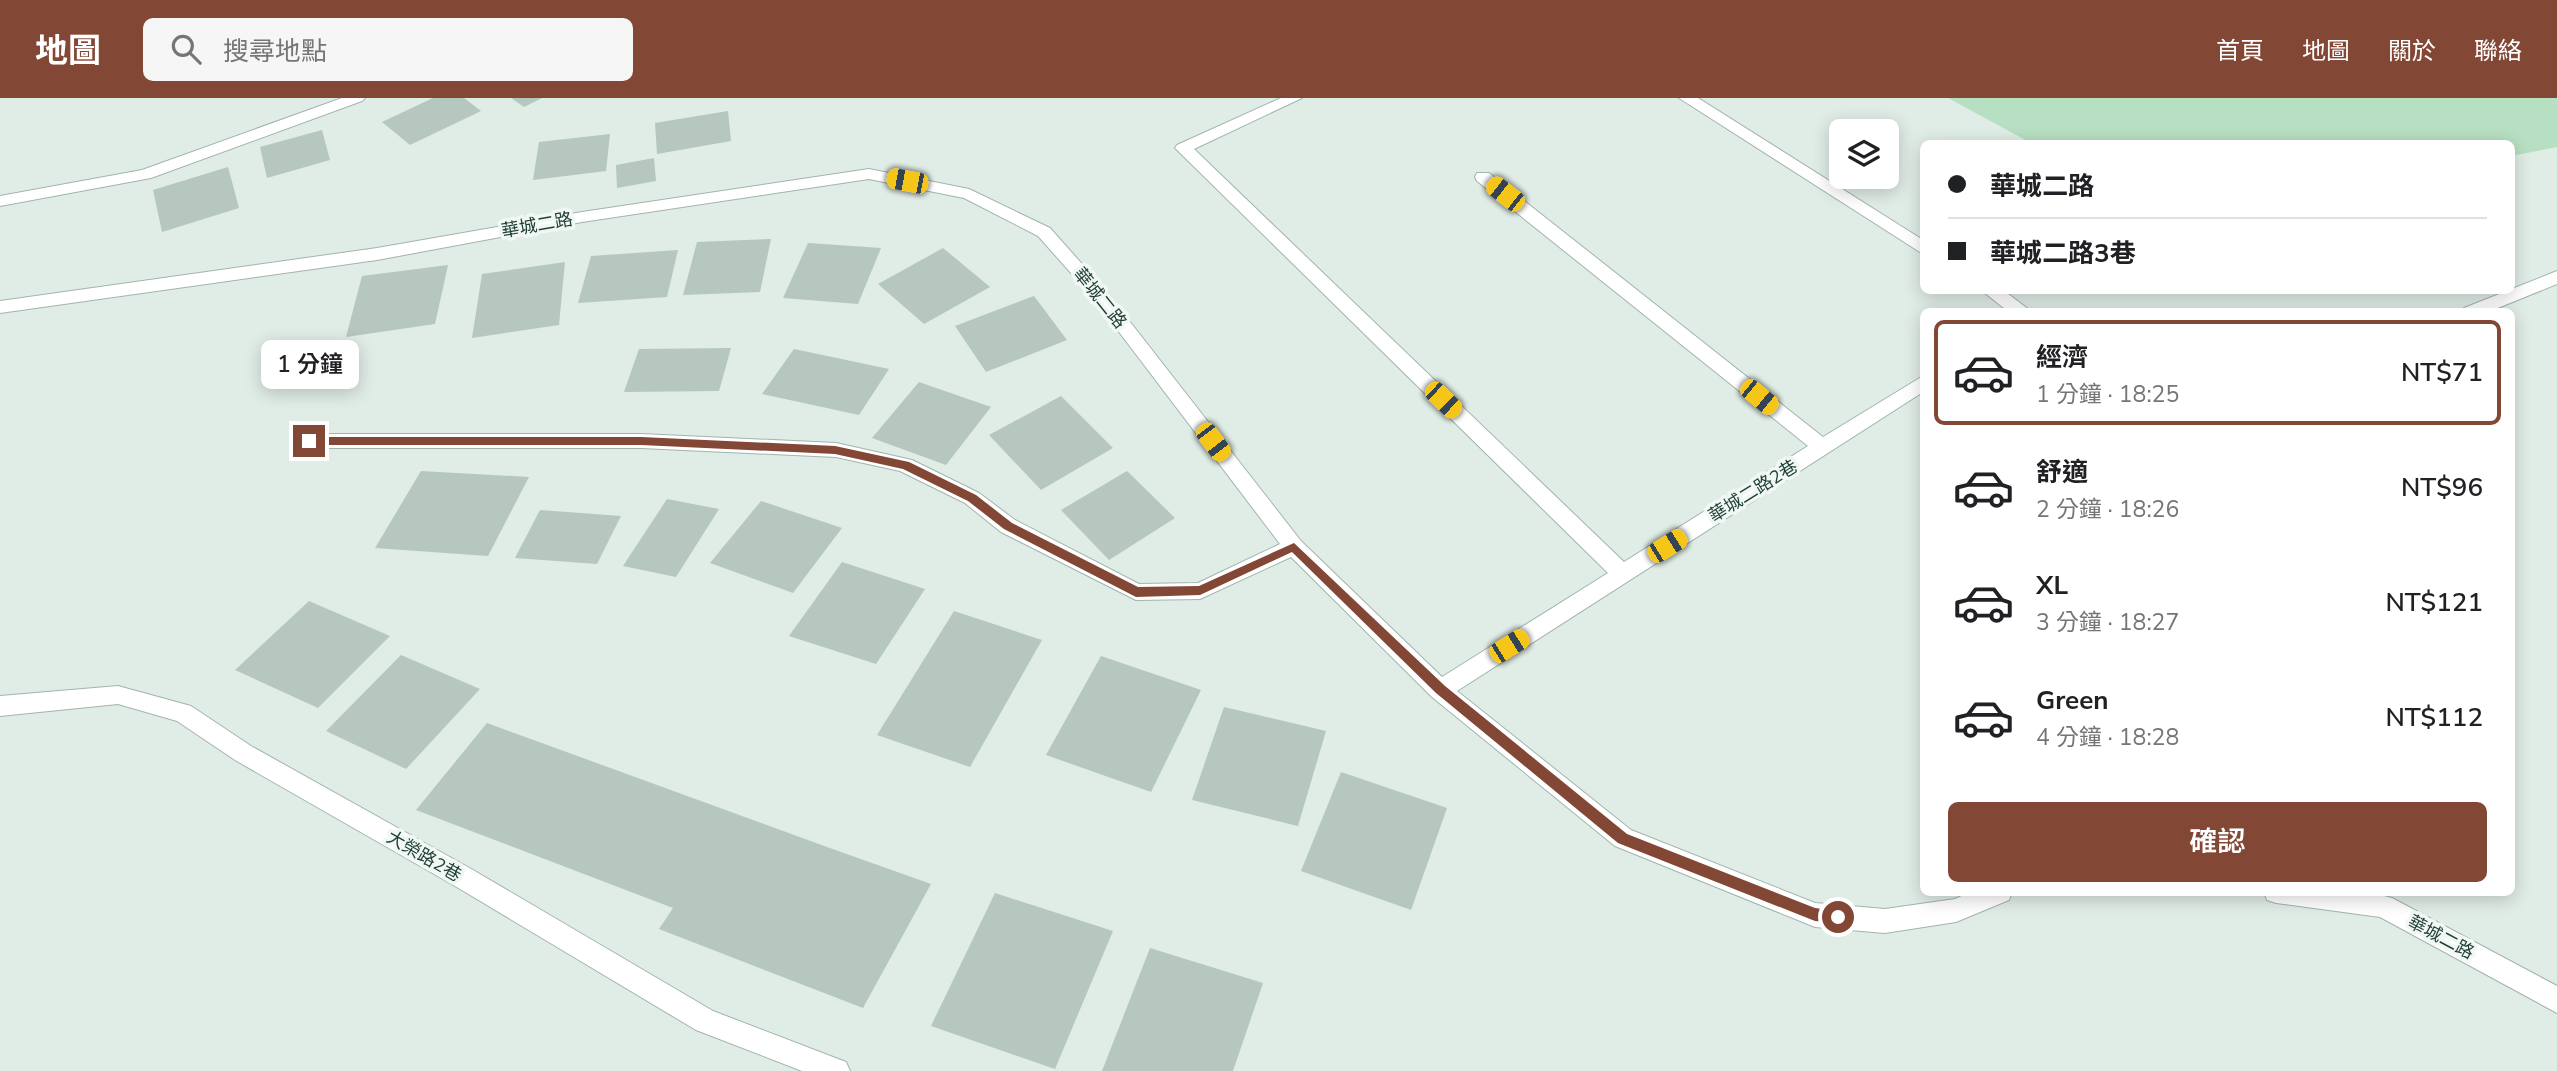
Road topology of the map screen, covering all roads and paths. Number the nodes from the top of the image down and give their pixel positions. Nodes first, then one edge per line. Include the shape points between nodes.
1 (357, 98) edge
2 (1294, 98) edge
3 (1687, 98) edge
4 (1483, 177) dead end
5 (0, 201) edge
6 (1920, 246) edge
7 (2557, 277) edge
8 (1996, 294) edge
9 (2515, 294) edge
10 (2515, 294) edge
11 (0, 307) edge
12 (2017, 308) edge
13 (2480, 308) edge
14 (1920, 385) edge
15 (309, 441) dead end
16 (1822, 447) junction
17 (1294, 547) junction
18 (1623, 574) junction
19 (1440, 690) junction
20 (0, 706) edge
21 (1991, 896) edge
22 (2307, 896) edge
23 (2557, 1000) edge
24 (837, 1071) edge

1 - 5 lane via 145,174
2 - 18 lane via 1183,148
3 - 6 lane
4 - 16 lane
7 - 10 lane
8 - 12 lane
9 - 13 lane
11 - 17 lane, 華城二路 via 377,254 582,217 855,176 880,176 970,194 1044,232 1100,295
14 - 16 lane, 華城二路2巷
15 - 17 lane via 641,441 835,450 905,465 972,498 1008,526 1136,592 1200,591
16 - 18 lane, 華城二路2巷
17 - 19 lane, 華城二路
18 - 19 lane, 華城二路2巷
19 - 21 lane, 華城二路 via 1623,838 1815,915 1885,921 1956,911
20 - 24 lane, 大榮路2巷 via 118,695 183,713 243,753 705,1021
22 - 23 lane, 華城二路 via 2383,906

